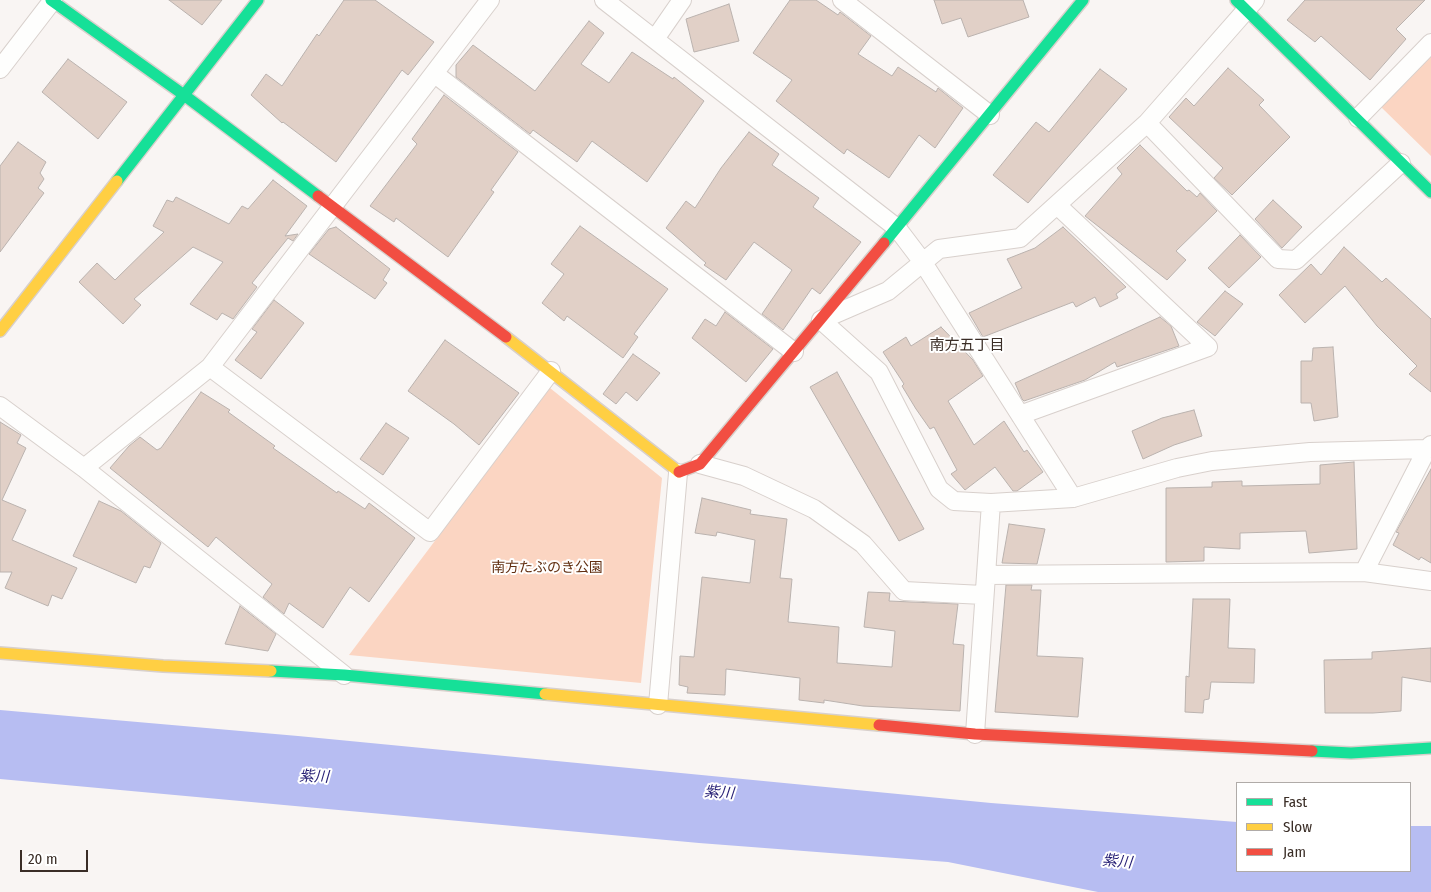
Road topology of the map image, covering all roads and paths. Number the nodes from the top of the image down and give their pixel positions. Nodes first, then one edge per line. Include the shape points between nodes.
1 (52, 0) edge
2 (258, 0) edge
3 (490, 0) edge
4 (604, 0) edge
5 (682, 0) edge
6 (842, 0) edge
7 (1083, 0) edge
8 (1246, 3) edge
9 (655, 39) junction
10 (1431, 43) edge
11 (0, 69) edge
12 (435, 74) junction
13 (184, 95) junction
14 (990, 115) junction
15 (1358, 118) junction
16 (1147, 123) junction
17 (1401, 163) junction
18 (1431, 192) edge
19 (332, 206) junction
20 (1058, 206) junction
21 (897, 228) junction
22 (922, 261) junction
23 (821, 320) junction
24 (0, 331) edge
25 (794, 352) junction
26 (210, 367) junction
27 (552, 371) junction
28 (0, 406) edge
29 (1020, 415) junction
30 (1429, 447) edge
31 (700, 464) junction
32 (84, 468) junction
33 (678, 473) junction
34 (1073, 498) junction
35 (991, 502) junction
36 (1364, 572) junction
37 (986, 576) junction
38 (1431, 581) edge
39 (983, 595) junction
40 (0, 653) edge
41 (344, 675) junction
42 (658, 706) junction
43 (975, 734) junction
44 (1431, 748) edge

1 - 11 street
1 - 13 street
2 - 13 street
3 - 12 street
4 - 9 street
5 - 9 street
6 - 14 street
7 - 14 street
8 - 15 street
8 - 16 street
9 - 21 street
10 - 15 street
12 - 19 street
12 - 25 street
13 - 19 street
13 - 24 street
14 - 21 street
15 - 17 street
16 - 17 street via 1278,259 1296,260
16 - 20 street
17 - 18 street
19 - 26 street
19 - 27 street
20 - 22 street via 1020,238 939,249
20 - 29 street via 1208,347
21 - 22 street
21 - 23 street
22 - 23 street via 888,291
22 - 29 street
23 - 25 street
23 - 35 street via 879,372 939,488 954,501
25 - 31 street
26 - 27 street via 430,532
26 - 32 street
27 - 33 street
28 - 32 street
29 - 34 street
30 - 34 street via 1310,452 1212,461
30 - 36 street
31 - 33 street
31 - 39 street via 744,476 814,509 863,544 904,591
32 - 41 street
33 - 42 street
34 - 35 street
35 - 37 street
36 - 37 street
36 - 38 street
37 - 39 street
39 - 43 street
40 - 41 street via 164,666
41 - 42 street
42 - 43 street
43 - 44 street via 1351,753

